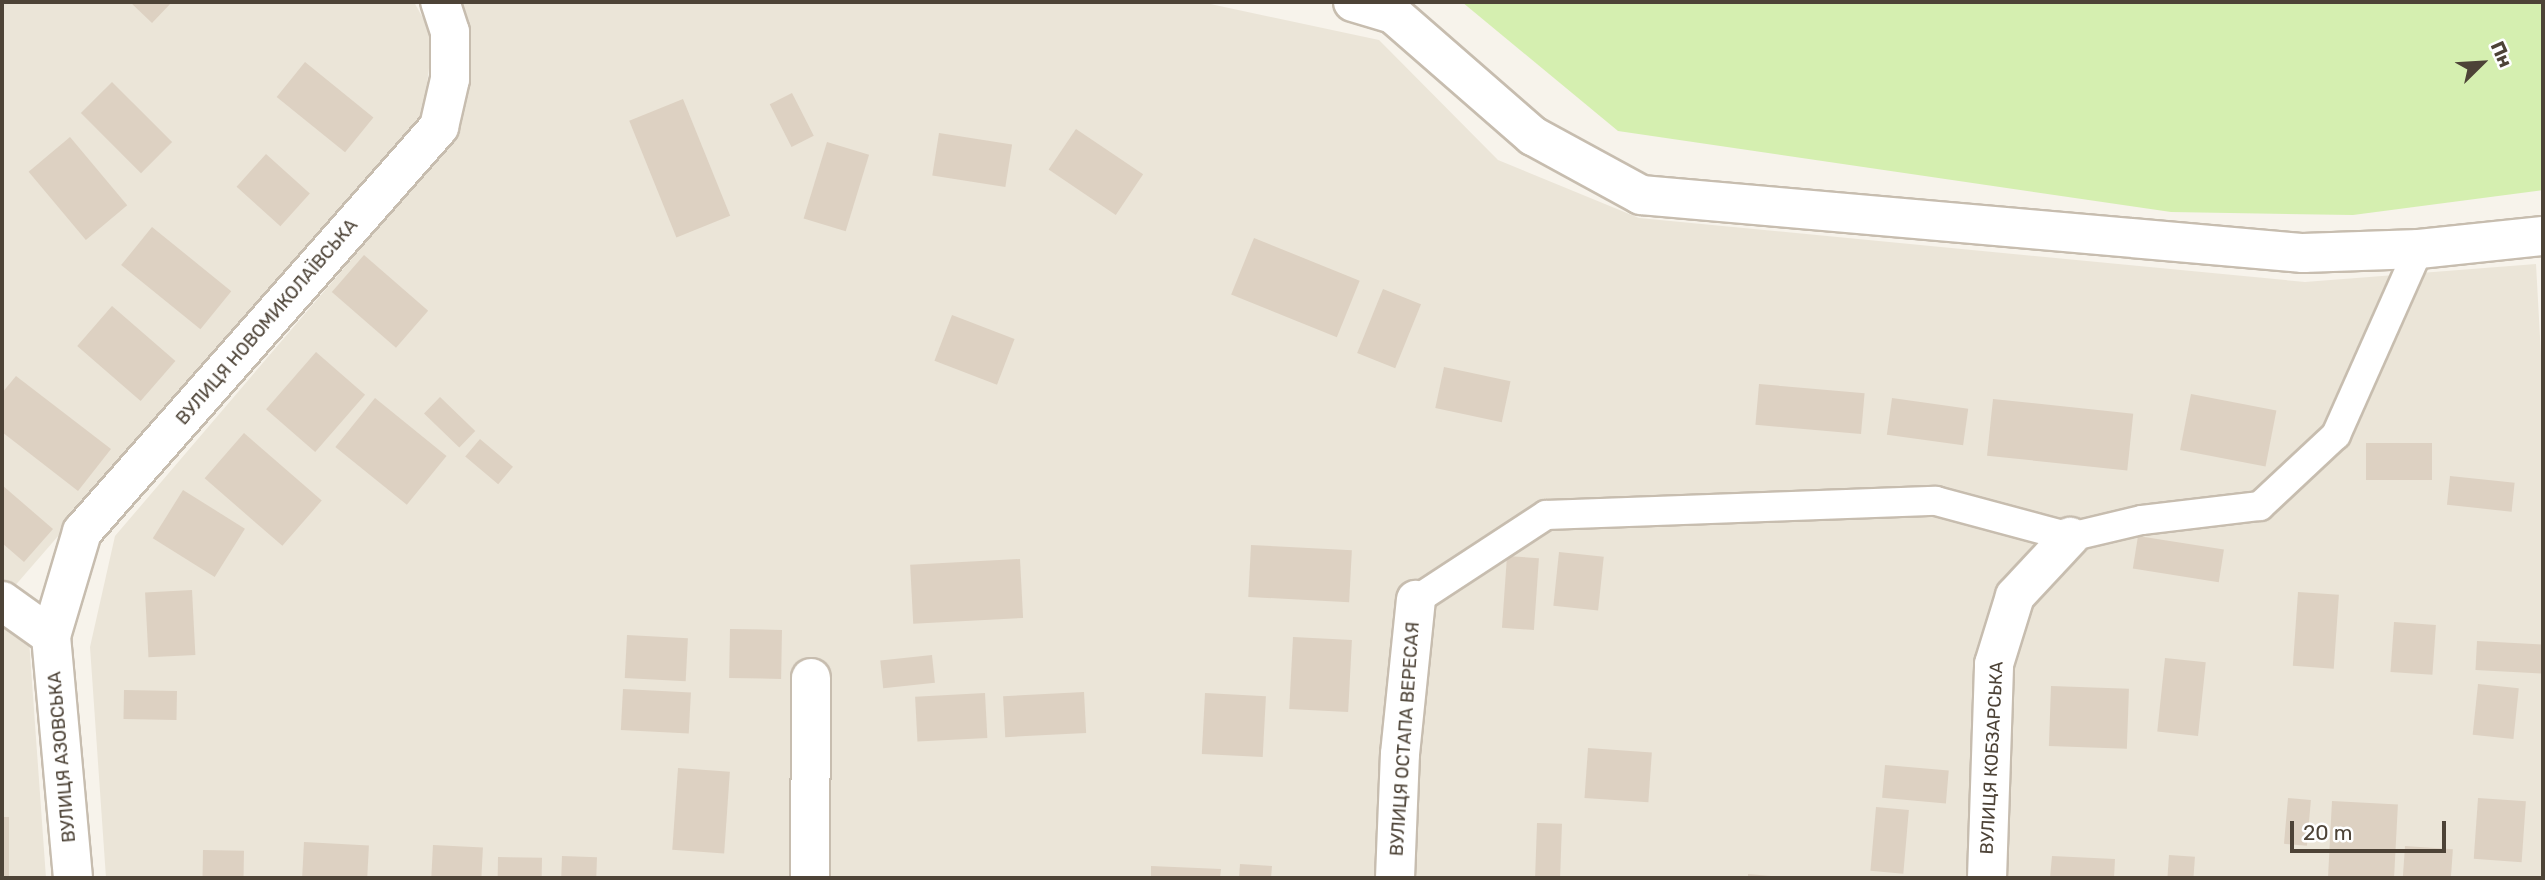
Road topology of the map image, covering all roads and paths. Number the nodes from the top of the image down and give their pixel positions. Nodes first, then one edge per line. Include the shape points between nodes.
1 (440, 2) edge
2 (1353, 2) edge
3 (2543, 236) edge
4 (2419, 249) junction
5 (2070, 537) junction
6 (1416, 600) joint
7 (2, 601) edge
8 (51, 636) junction
9 (811, 678) dead end
10 (73, 878) edge
11 (810, 878) edge
12 (1395, 878) edge
13 (1987, 878) edge

1 - 8 street, ВУЛИЦЯ НОВОМИКОЛАЇВСЬКА via 450,32 450,79 439,127 82,532
2 - 4 street via 1393,14 1533,136 1641,195 2303,253
3 - 4 street
4 - 5 lane via 2336,435 2260,506 2141,520
5 - 6 lane via 1936,501 1546,516
5 - 13 street, ВУЛИЦЯ КОБЗАРСЬКА via 2015,596 1994,664
6 - 12 street, ВУЛИЦЯ ОСТАПА ВЕРЕСАЯ via 1400,754
7 - 8 street
8 - 10 street, ВУЛИЦЯ АЗОВСЬКА
9 - 11 street

